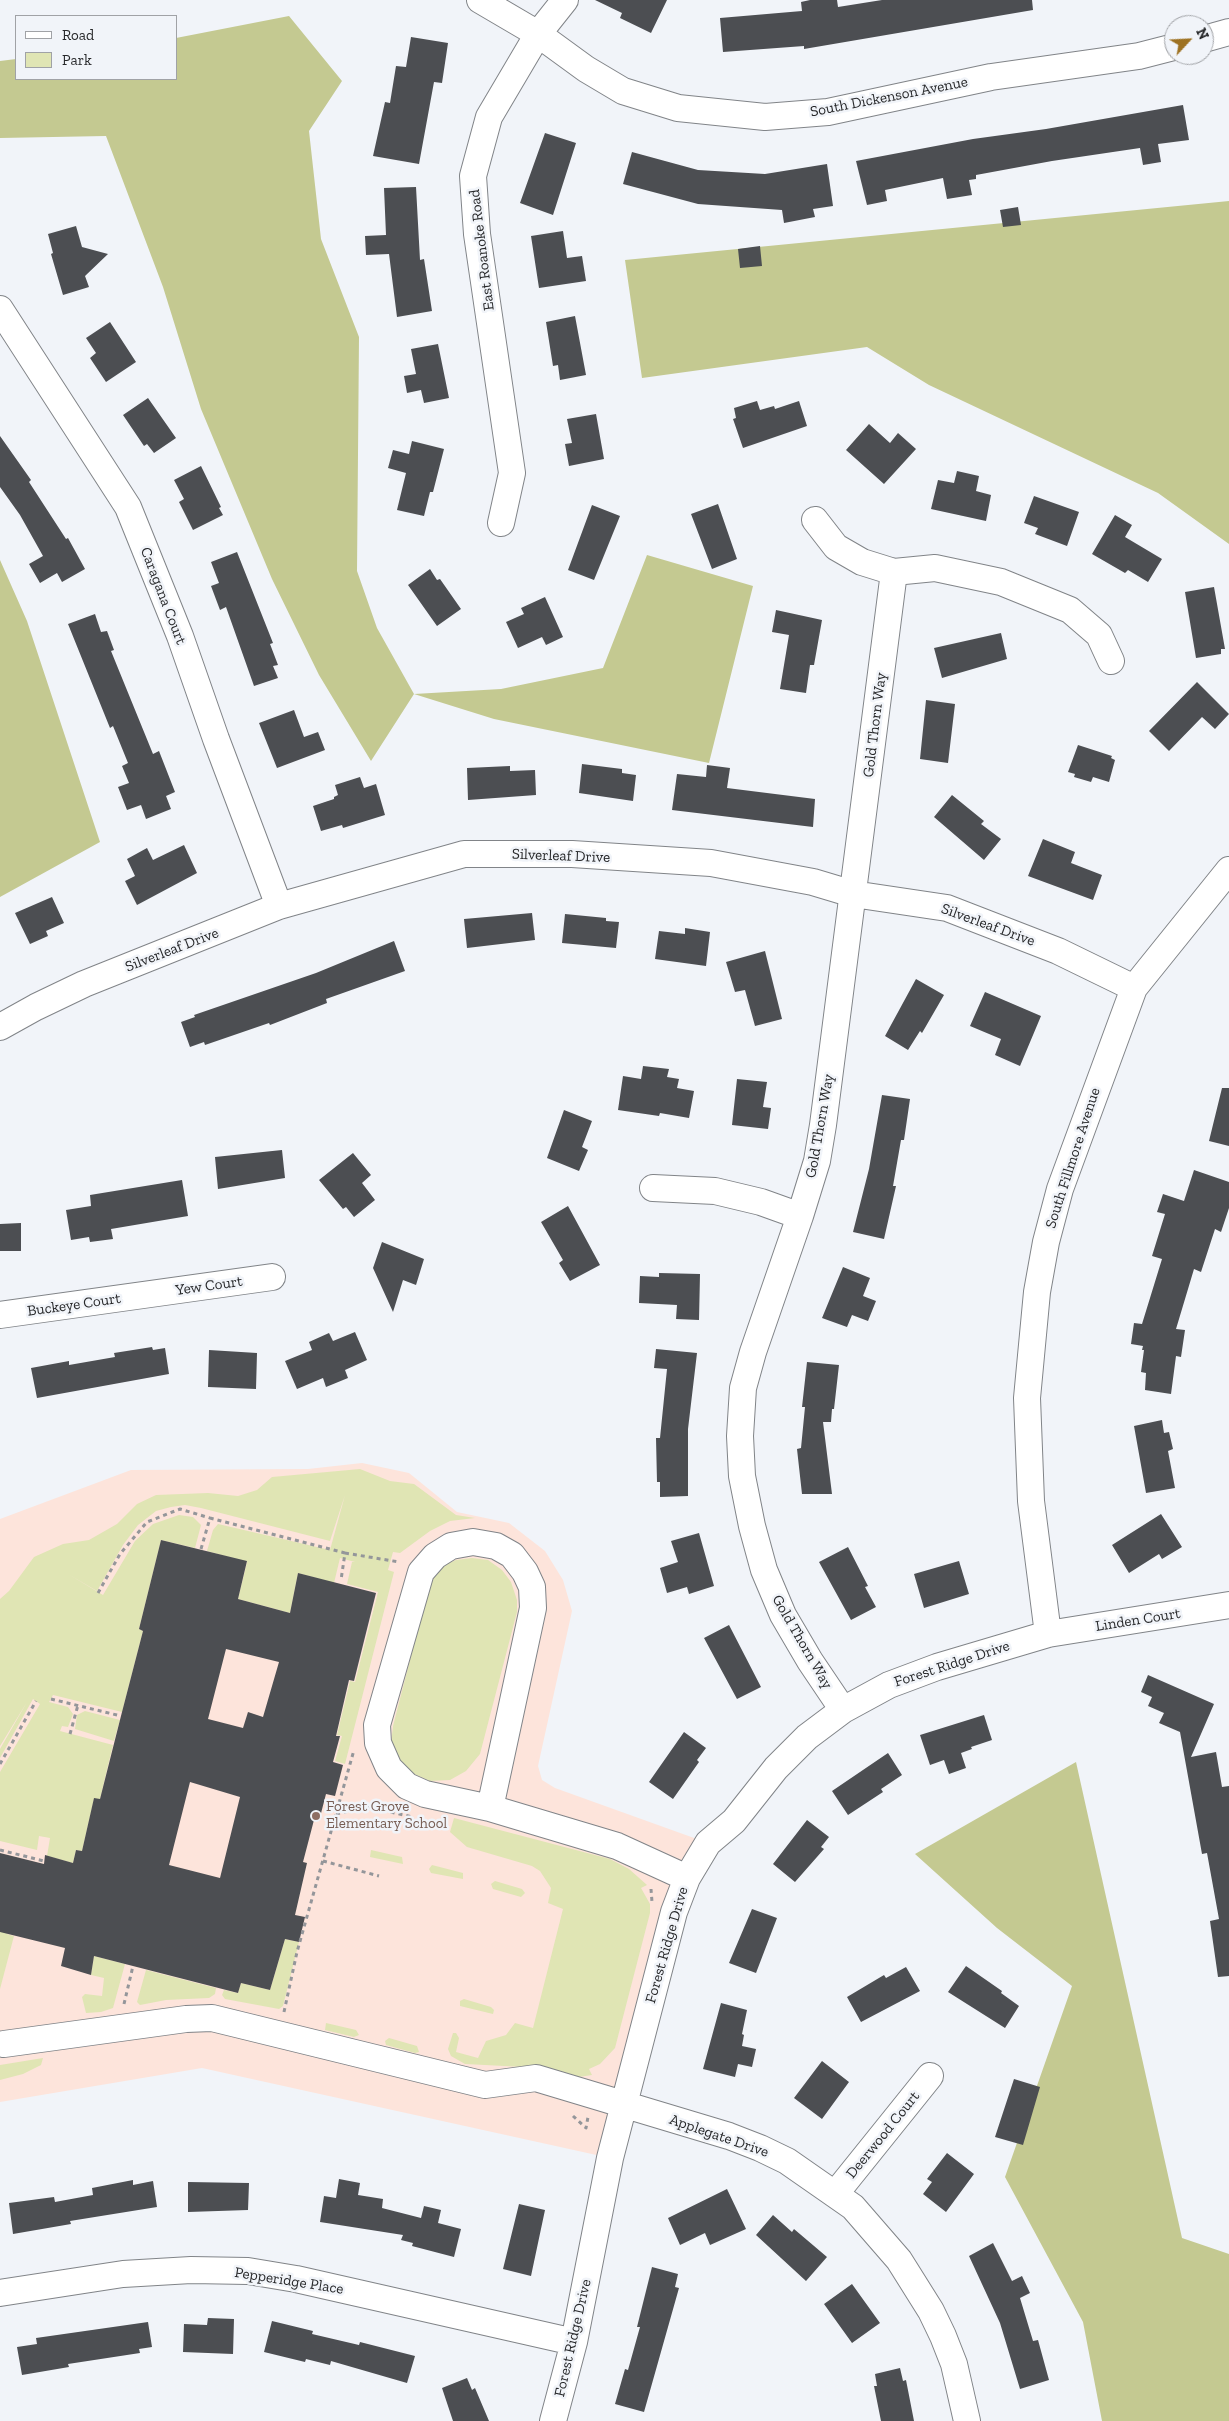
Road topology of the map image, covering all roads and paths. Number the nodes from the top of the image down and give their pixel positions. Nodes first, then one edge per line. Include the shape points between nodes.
1 (480, 0) edge
2 (565, 0) edge
3 (1229, 32) edge
4 (538, 34) junction
5 (1214, 36) edge
6 (1164, 50) edge
7 (0, 309) edge
8 (815, 520) dead end
9 (501, 523) dead end
10 (894, 572) junction
11 (1111, 661) dead end
12 (1229, 870) edge
13 (854, 894) junction
14 (279, 906) junction
15 (1134, 988) junction
16 (0, 1027) edge
17 (654, 1188) dead end
18 (800, 1216) junction
19 (272, 1277) dead end
20 (147, 1295) joint
21 (0, 1315) edge
22 (210, 1518) junction
23 (201, 1549) dead end
24 (345, 1553) junction
25 (406, 1556) dead end
26 (400, 1562) junction
27 (397, 1572) dead end
28 (341, 1580) dead end
29 (98, 1593) dead end
30 (1229, 1605) edge
31 (1048, 1634) junction
32 (51, 1699) dead end
33 (36, 1701) dead end
34 (78, 1705) junction
35 (843, 1710) junction
36 (121, 1716) dead end
37 (70, 1734) dead end
38 (356, 1741) dead end
39 (0, 1764) edge
40 (490, 1808) junction
41 (336, 1814) junction
42 (419, 1819) dead end
43 (0, 1850) edge
44 (44, 1861) dead end
45 (322, 1861) junction
46 (660, 1865) junction
47 (379, 1876) dead end
48 (687, 1878) junction
49 (652, 1905) dead end
50 (133, 1966) dead end
51 (132, 2008) dead end
52 (270, 2031) junction
53 (4, 2044) dead end
54 (930, 2076) dead end
55 (592, 2094) junction
56 (625, 2104) junction
57 (569, 2113) dead end
58 (836, 2193) junction
59 (0, 2293) edge
60 (574, 2342) junction
61 (553, 2421) edge
62 (967, 2421) edge

1 - 4 street, South Dickenson Avenue
2 - 4 street, East Roanoke Road
3 - 5 street
4 - 6 street, South Dickenson Avenue via 623,91 678,108 764,117 828,112 990,77
4 - 9 street, East Roanoke Road via 489,117 473,176 477,234 512,473
7 - 14 street, Caragana Court via 128,507 180,636
8 - 10 street via 836,546 862,562
10 - 11 street via 935,568 1001,582 1070,610 1099,635
10 - 13 street, Gold Thorn Way
12 - 15 street, South Fillmore Avenue
13 - 14 street, Silverleaf Drive via 813,882 711,863 572,854 464,854
13 - 15 street, Silverleaf Drive via 948,908 1058,951
13 - 18 street, Gold Thorn Way via 817,1161
14 - 16 street, Silverleaf Drive via 84,984
15 - 31 street, South Fillmore Avenue via 1060,1189 1037,1292 1027,1398 1028,1454
17 - 18 street via 715,1191
18 - 35 street, Gold Thorn Way via 766,1308 743,1388 742,1476 764,1570 783,1615
19 - 20 street, Yew Court
20 - 21 street, Buckeye Court
22 - 23 path
22 - 24 path
22 - 29 path via 180,1509 147,1522 120,1554
24 - 26 path
24 - 28 path
25 - 26 path
26 - 27 path
30 - 31 street, Linden Court
31 - 35 street, Forest Ridge Drive via 937,1667 889,1685
32 - 34 path
33 - 39 path
34 - 36 path
34 - 37 path
35 - 48 street, Forest Ridge Drive via 807,1737 776,1768 734,1821 708,1843
38 - 41 path
40 - 40 street via 534,1608 532,1587 512,1555 496,1546 473,1542 451,1546 435,1556 420,1572 377,1725 378,1743 396,1778 407,1786 424,1794
40 - 46 street via 617,1846
41 - 42 path via 367,1807
41 - 45 path
43 - 44 path
45 - 47 path
45 - 52 path via 284,2014 274,2013
46 - 48 street
46 - 49 path via 649,1892
48 - 56 street, Forest Ridge Drive via 674,1912
50 - 51 path via 123,2009
52 - 53 street, Applegate Drive via 212,2018 186,2019
52 - 55 street, Applegate Drive via 485,2085 536,2078
54 - 58 street, Deerwood Court
55 - 56 street, Applegate Drive
55 - 57 path via 586,2128
56 - 58 street, Applegate Drive via 760,2148 787,2161
56 - 60 street, Forest Ridge Drive via 610,2158
58 - 62 street, Applegate Drive via 865,2219 900,2260 931,2311 954,2364
59 - 60 street, Pepperidge Place via 123,2274 248,2271
60 - 61 street, Forest Ridge Drive

